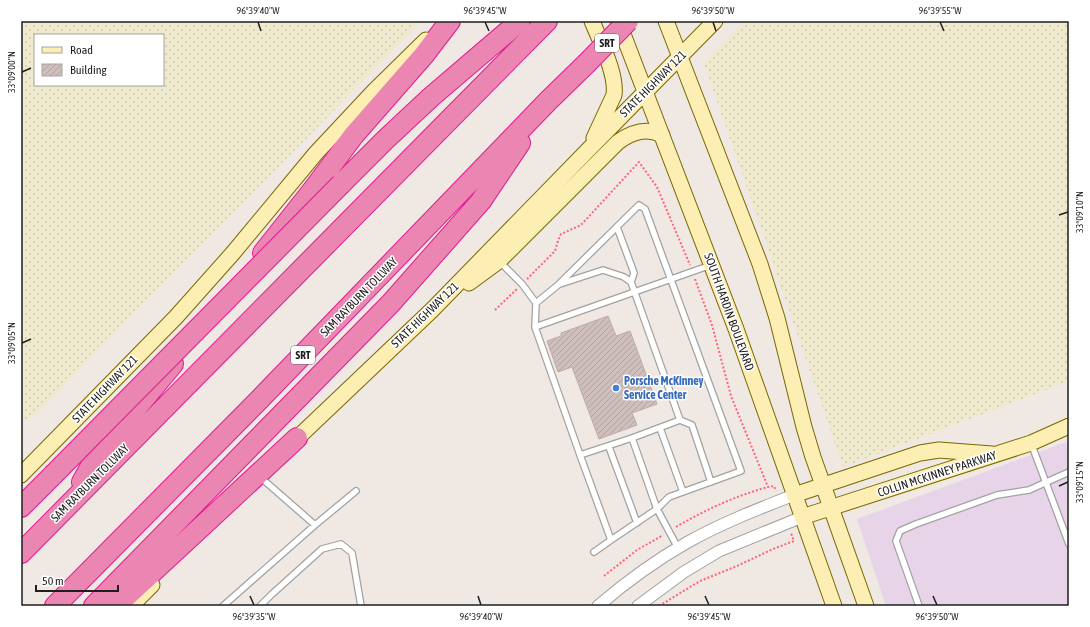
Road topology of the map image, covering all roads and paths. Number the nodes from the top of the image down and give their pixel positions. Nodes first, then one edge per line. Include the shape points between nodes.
1 (449, 21) edge
2 (520, 21) edge
3 (546, 21) edge
4 (592, 21) edge
5 (618, 21) edge
6 (628, 21) edge
7 (666, 21) edge
8 (715, 21) edge
9 (680, 57) junction
10 (646, 91) junction
11 (548, 101) junction
12 (662, 135) junction
13 (590, 148) junction
14 (617, 227) junction
15 (499, 261) junction
16 (711, 265) junction
17 (693, 272) junction
18 (671, 279) junction
19 (630, 282) junction
20 (522, 284) junction
21 (558, 285) junction
22 (634, 292) junction
23 (536, 303) junction
24 (432, 310) junction
25 (495, 310) dead end
26 (535, 327) junction
27 (680, 420) junction
28 (1069, 426) edge
29 (660, 428) junction
30 (297, 438) junction
31 (632, 438) junction
32 (1031, 443) junction
33 (609, 447) junction
34 (997, 455) junction
35 (580, 456) junction
36 (1069, 472) edge
37 (21, 475) edge
38 (259, 476) junction
39 (711, 482) junction
40 (1046, 482) junction
41 (822, 485) junction
42 (768, 487) junction
43 (356, 492) dead end
44 (683, 492) junction
45 (794, 495) junction
46 (779, 500) junction
47 (69, 504) junction
48 (21, 507) edge
49 (831, 508) junction
50 (658, 509) junction
51 (802, 518) junction
52 (637, 523) junction
53 (788, 523) junction
54 (315, 525) junction
55 (669, 531) junction
56 (611, 540) junction
57 (1069, 544) edge
58 (678, 548) junction
59 (594, 552) dead end
60 (21, 553) edge
61 (604, 576) dead end
62 (56, 606) edge
63 (94, 606) edge
64 (116, 606) edge
65 (131, 606) edge
66 (223, 606) edge
67 (260, 606) edge
68 (361, 606) edge
69 (598, 606) edge
70 (638, 606) edge
71 (659, 606) edge
72 (834, 606) edge
73 (866, 606) edge
74 (919, 606) edge

1 - 37 main road, STATE HIGHWAY 121 via 374,91 316,153 176,317
1 - 47 highway via 424,55 354,135 297,210 97,456
2 - 48 highway, bridge via 385,140
3 - 47 highway, SAM RAYBURN TOLLWAY
4 - 13 main road via 611,69 615,89
5 - 10 main road, SOUTH HARDIN BOULEVARD
6 - 11 highway, SAM RAYBURN TOLLWAY / SRT, bridge
7 - 9 main road
8 - 9 main road, STATE HIGHWAY 121
9 - 10 main road, STATE HIGHWAY 121
9 - 41 main road via 770,293 804,427
10 - 12 main road, SOUTH HARDIN BOULEVARD
10 - 13 main road, STATE HIGHWAY 121
11 - 62 highway, SAM RAYBURN TOLLWAY / SRT
11 - 63 highway via 481,201 392,303
12 - 15 main road via 652,131 640,131 624,137
12 - 16 main road, SOUTH HARDIN BOULEVARD
13 - 24 main road, STATE HIGHWAY 121
14 - 18 lane via 639,205 645,209
14 - 19 lane via 634,273
14 - 21 lane
15 - 20 lane
15 - 24 main road
16 - 17 lane
16 - 45 main road, SOUTH HARDIN BOULEVARD
17 - 18 lane
17 - 20 path via 657,187 639,162 581,225 561,234 555,251
17 - 42 path via 712,325 730,396
18 - 22 lane
18 - 39 lane via 740,471
19 - 21 lane via 624,277 603,270
19 - 22 lane
20 - 23 lane
20 - 25 path
21 - 23 lane
22 - 26 lane
22 - 27 lane
23 - 26 lane
24 - 30 main road, STATE HIGHWAY 121
26 - 35 lane
27 - 29 lane
27 - 39 lane via 692,426
28 - 32 main road, COLLIN MCKINNEY PARKWAY
29 - 31 lane
29 - 44 lane
30 - 38 main road, STATE HIGHWAY 121
30 - 64 highway
31 - 33 lane
31 - 50 lane
32 - 34 main road, COLLIN MCKINNEY PARKWAY
32 - 40 lane
33 - 35 lane
33 - 52 lane
34 - 41 main road via 939,450 920,453
34 - 49 main road, COLLIN MCKINNEY PARKWAY
35 - 56 lane
36 - 40 lane
38 - 54 lane
38 - 65 main road, STATE HIGHWAY 121
39 - 44 lane
40 - 57 lane
40 - 74 lane via 1029,490 997,495 900,531 896,541
41 - 45 main road
41 - 49 main road
42 - 46 path via 774,486
42 - 55 path via 744,493
43 - 54 lane
44 - 50 lane via 669,497
45 - 46 street
45 - 51 main road, SOUTH HARDIN BOULEVARD
46 - 58 street via 732,520
47 - 60 highway, SAM RAYBURN TOLLWAY
49 - 51 main road, COLLIN MCKINNEY PARKWAY
49 - 73 main road
50 - 52 lane
50 - 55 lane
51 - 53 street
51 - 72 main road, SOUTH HARDIN BOULEVARD
52 - 56 lane
53 - 70 street via 701,561
53 - 71 path via 794,541 700,581
54 - 66 lane
55 - 58 lane
55 - 61 path via 637,550
56 - 59 lane
58 - 69 street
67 - 68 lane via 322,549 341,544 352,553

